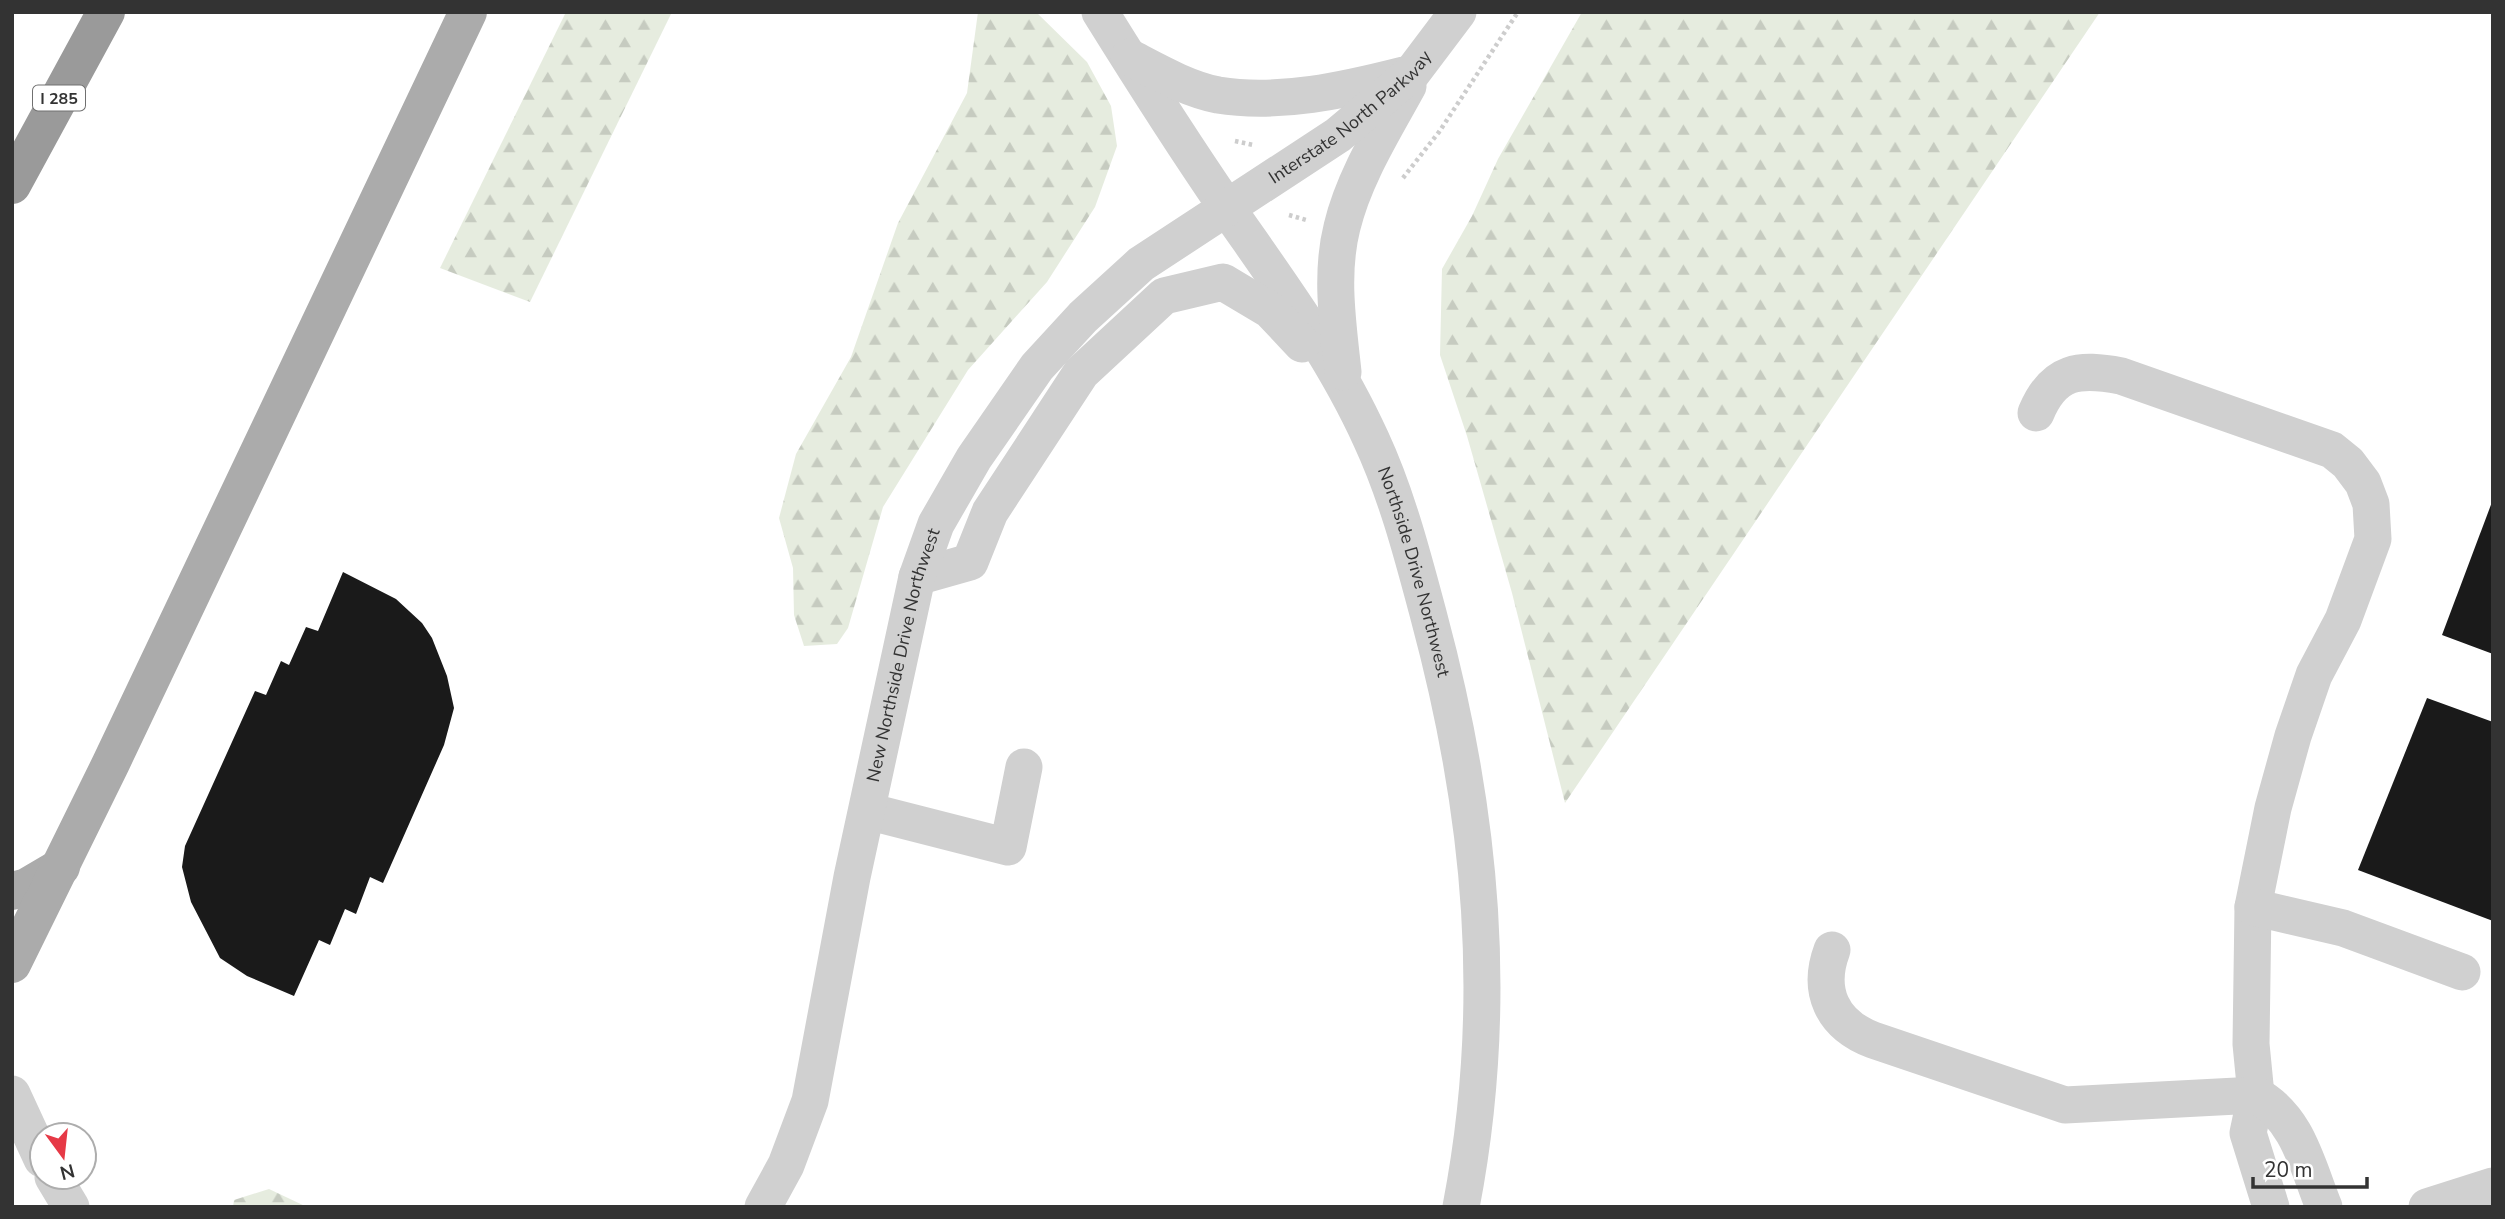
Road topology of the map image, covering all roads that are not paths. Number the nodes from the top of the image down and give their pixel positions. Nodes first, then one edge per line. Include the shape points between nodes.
1 (106, 12) edge
2 (468, 12) edge
3 (1100, 12) edge
4 (1458, 12) edge
5 (1127, 57) junction
6 (1417, 67) junction
7 (12, 185) edge
8 (1226, 206) junction
9 (1345, 391) junction
10 (2036, 413) dead end
11 (917, 577) junction
12 (1024, 767) dead end
13 (867, 811) junction
14 (61, 867) junction
15 (12, 891) edge
16 (2253, 907) junction
17 (1832, 950) dead end
18 (12, 964) edge
19 (2462, 972) dead end
20 (12, 1094) edge
21 (2256, 1095) junction
22 (28, 1129) edge
23 (2493, 1186) edge
24 (61, 1191) edge
25 (71, 1207) edge
26 (763, 1207) edge
27 (1461, 1207) edge
28 (2271, 1207) edge
29 (2324, 1207) edge
30 (2427, 1207) edge

1 - 7 highway, I 285
2 - 14 main road
3 - 5 street, Northside Drive Northwest
4 - 6 street, Interstate North Parkway
5 - 6 street via 1186,85 1246,97 1330,91
5 - 8 street, Northside Drive Northwest
6 - 8 street, Interstate North Parkway via 1338,135
6 - 9 street via 1377,143 1342,227 1336,270
8 - 9 street, Northside Drive Northwest via 1311,327
8 - 11 street, New Northside Drive Northwest via 1142,264 1083,317 1038,367 974,458 936,524
9 - 11 street via 1270,310 1223,282 1164,296 1081,373 990,512 970,562
9 - 27 street, Northside Drive Northwest via 1371,439 1406,535 1452,702 1473,819 1483,938 1474,1138
10 - 16 street via 2052,386 2069,374 2092,371 2121,376 2332,450 2363,483 2371,504 2372,539 2293,736
11 - 13 street, New Northside Drive Northwest
12 - 13 street via 1008,847
13 - 26 street, New Northside Drive Northwest via 810,1101 786,1165
14 - 15 main road
14 - 18 main road
16 - 19 street via 2343,928
16 - 21 street via 2251,1016
17 - 21 street via 1824,978 1829,1000 1856,1033 1884,1044 2065,1105
20 - 22 street
21 - 28 street via 2248,1133
21 - 29 street via 2290,1124
23 - 30 street
24 - 25 street

